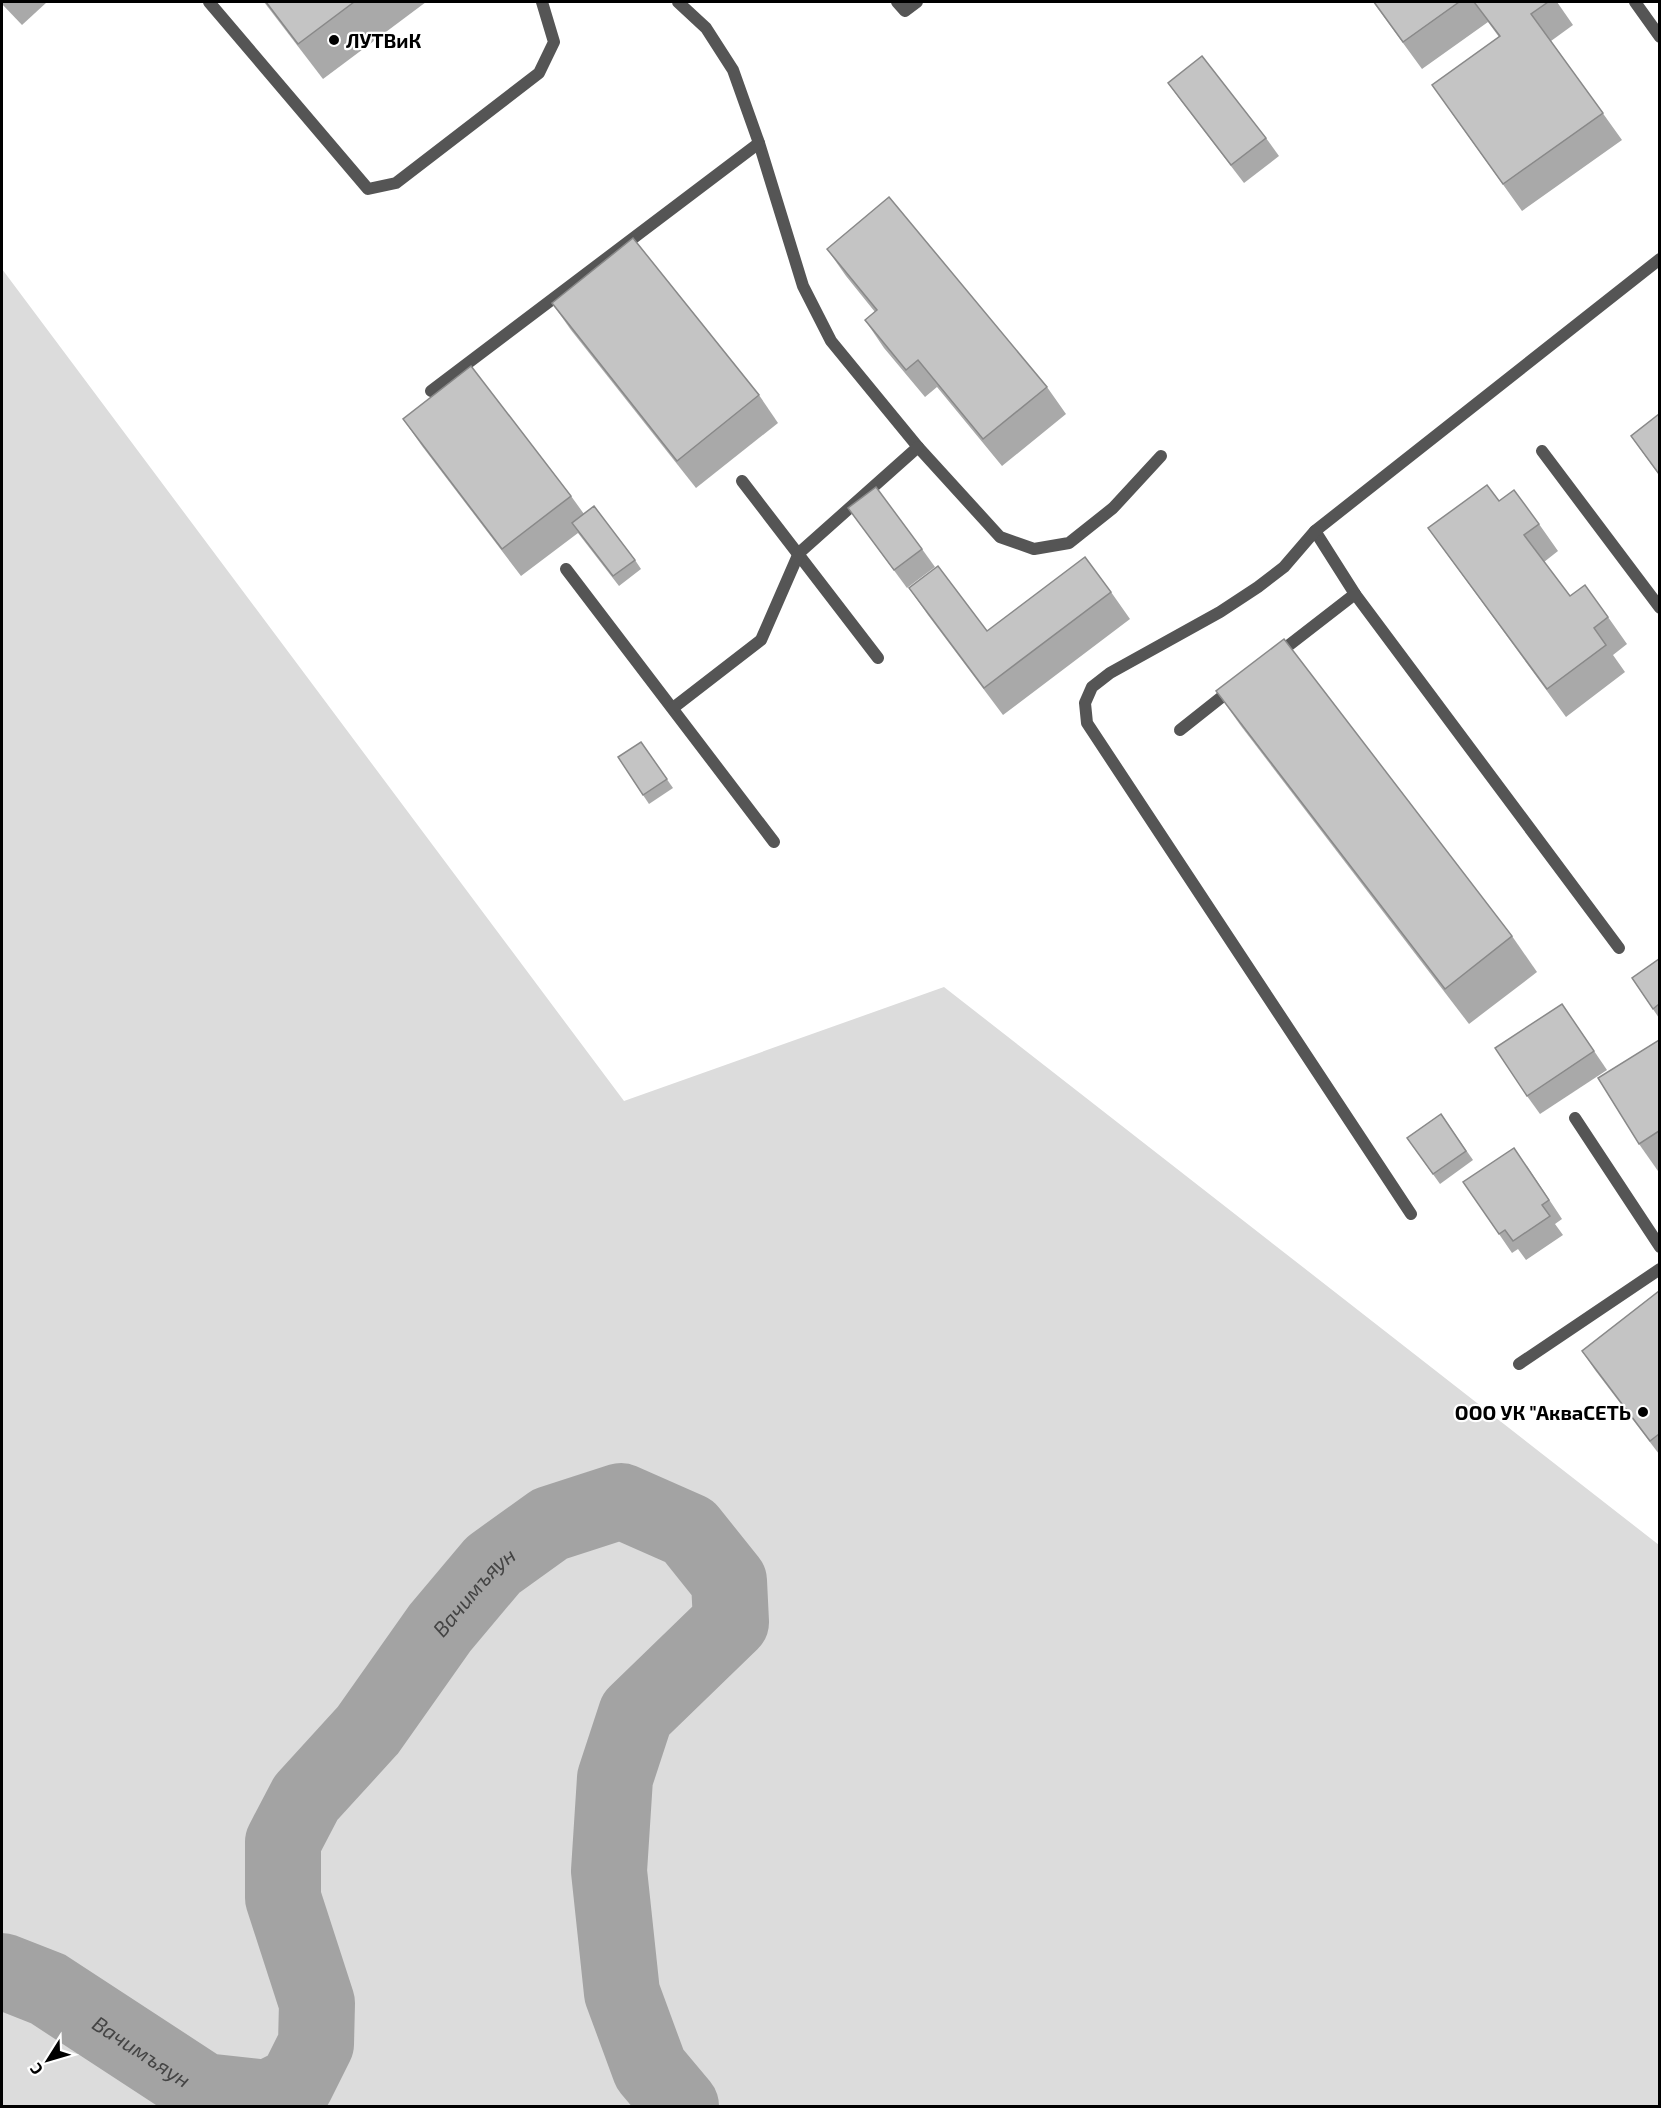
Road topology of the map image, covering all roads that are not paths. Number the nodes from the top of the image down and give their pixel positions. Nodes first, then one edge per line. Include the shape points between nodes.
1 (209, 2) edge
2 (542, 2) edge
3 (678, 2) edge
4 (897, 2) edge
5 (917, 2) edge
6 (1635, 2) edge
7 (1659, 37) edge
8 (759, 143) junction
9 (1659, 259) edge
10 (431, 391) dead end
11 (918, 447) junction
12 (1542, 451) dead end
13 (1161, 456) dead end
14 (742, 481) dead end
15 (1315, 531) junction
16 (799, 553) junction
17 (566, 569) dead end
18 (1355, 594) junction
19 (1659, 608) edge
20 (878, 658) dead end
21 (1263, 665) edge
22 (1245, 680) edge
23 (673, 708) junction
24 (1180, 730) dead end
25 (774, 842) dead end
26 (1618, 948) dead end
27 (1575, 1118) dead end
28 (1411, 1214) dead end
29 (1659, 1247) edge
30 (1659, 1269) edge
31 (1519, 1364) dead end

1 - 2 lane via 368,189 396,183 539,73 554,42
3 - 8 lane via 706,28 733,70
4 - 5 lane via 904,11
6 - 7 lane
8 - 10 lane
8 - 11 lane via 803,286 831,341
9 - 15 lane
11 - 13 lane via 1000,537 1034,549 1069,543 1113,508
11 - 16 lane
12 - 19 lane
14 - 16 lane
15 - 18 lane
15 - 28 lane via 1284,567 1258,587 1092,687 1085,703 1087,723
16 - 20 lane
16 - 23 lane via 761,640
17 - 23 lane
18 - 21 lane
18 - 26 lane
22 - 24 lane
23 - 25 lane
27 - 29 lane
30 - 31 lane

